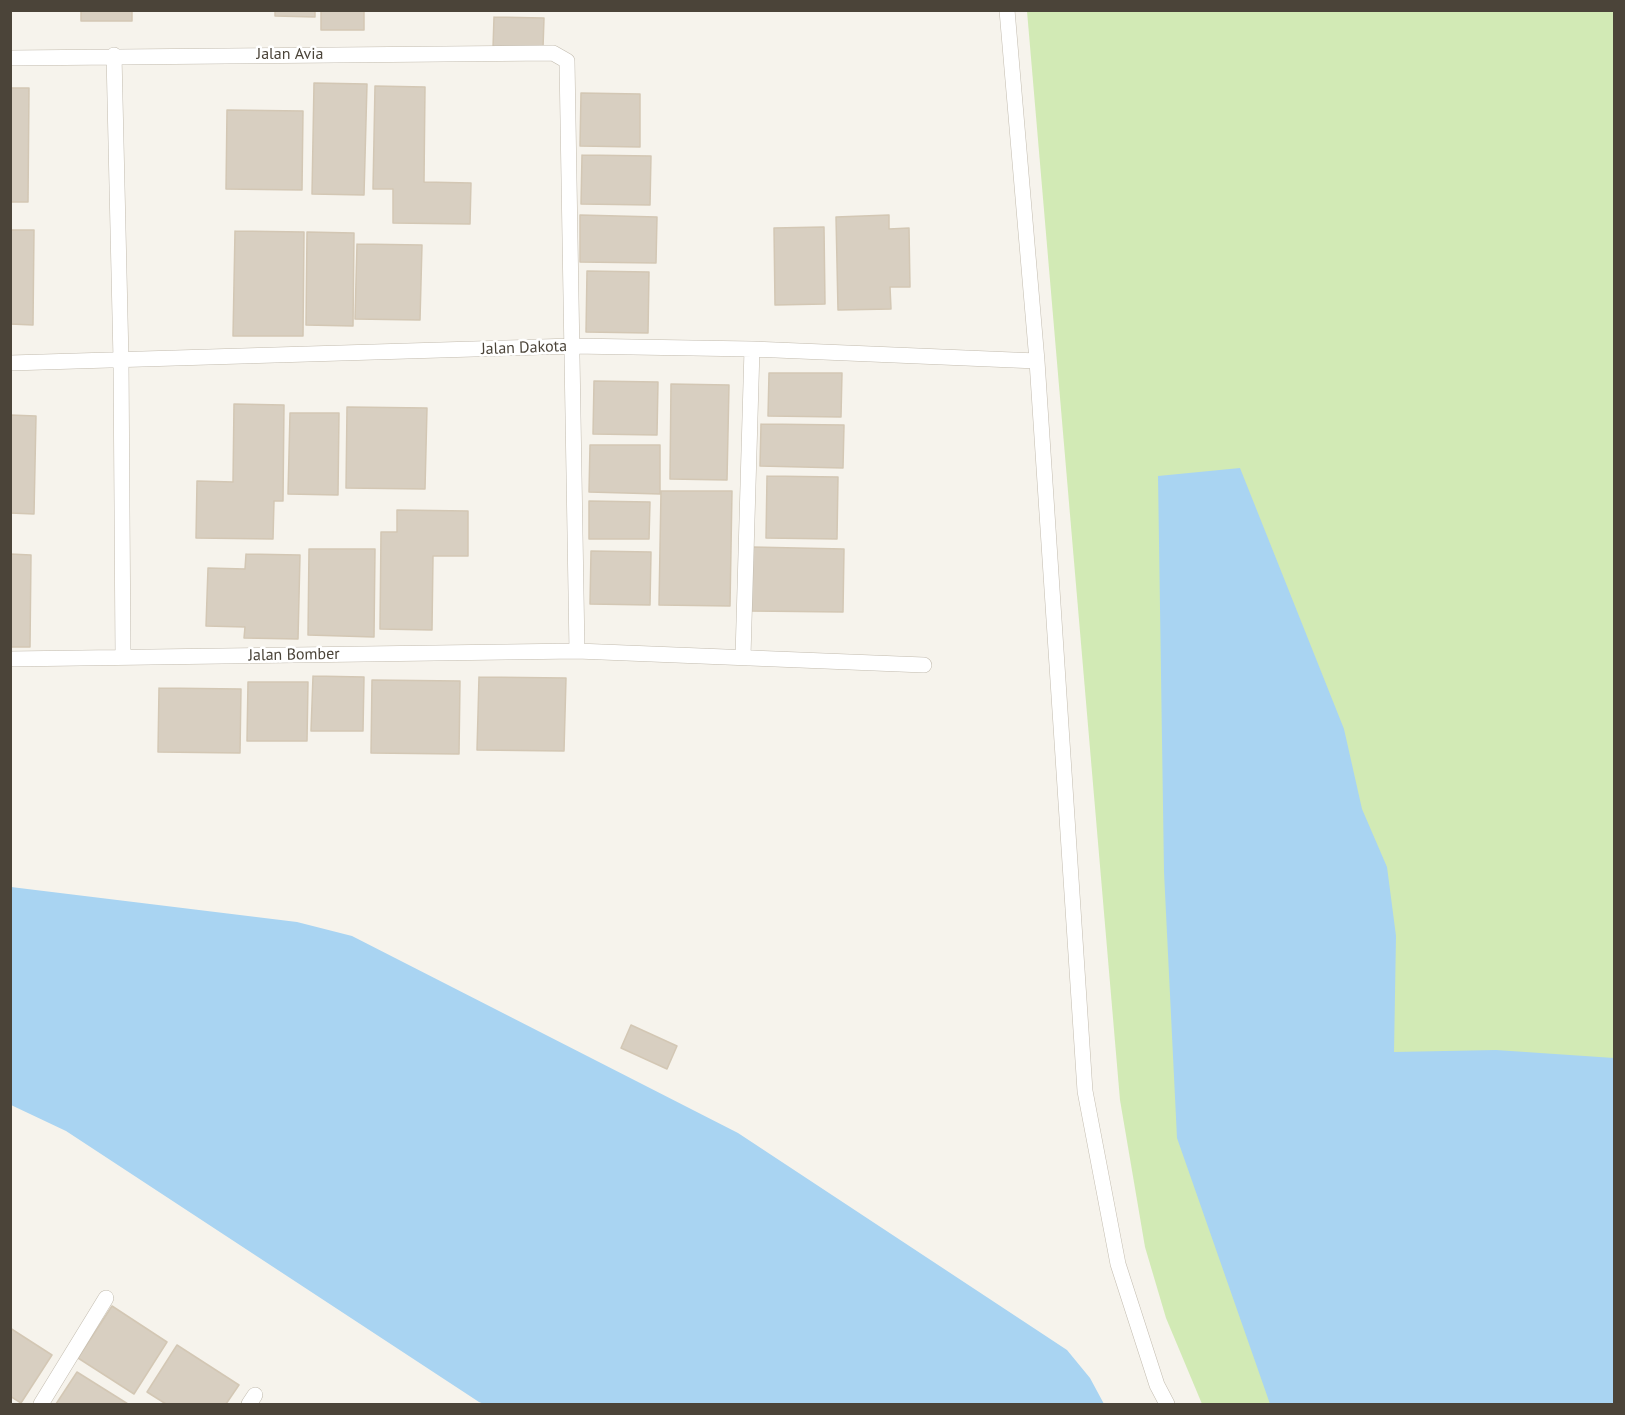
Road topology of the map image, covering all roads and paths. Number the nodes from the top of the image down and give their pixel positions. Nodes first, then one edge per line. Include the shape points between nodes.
1 (1006, 10) edge
2 (114, 55) junction
3 (10, 58) edge
4 (573, 346) junction
5 (752, 350) junction
6 (121, 360) junction
7 (1037, 361) junction
8 (10, 363) edge
9 (577, 651) junction
10 (743, 656) junction
11 (123, 657) junction
12 (10, 659) edge
13 (924, 664) dead end
14 (106, 1298) dead end
15 (40, 1404) edge
16 (1167, 1404) edge

1 - 7 lane
2 - 3 lane, Jalan Avia
2 - 4 lane, Jalan Avia via 561,56 567,61
2 - 6 lane
4 - 5 lane, Jalan Dakota
4 - 6 lane, Jalan Dakota
4 - 9 lane
5 - 7 lane, Jalan Dakota
5 - 10 lane
6 - 8 lane, Jalan Dakota
6 - 11 lane
7 - 16 lane via 1085,1091 1118,1264 1157,1385
9 - 10 lane, Jalan Bomber
9 - 11 lane, Jalan Bomber
10 - 13 lane, Jalan Bomber
11 - 12 lane, Jalan Bomber
14 - 15 lane

